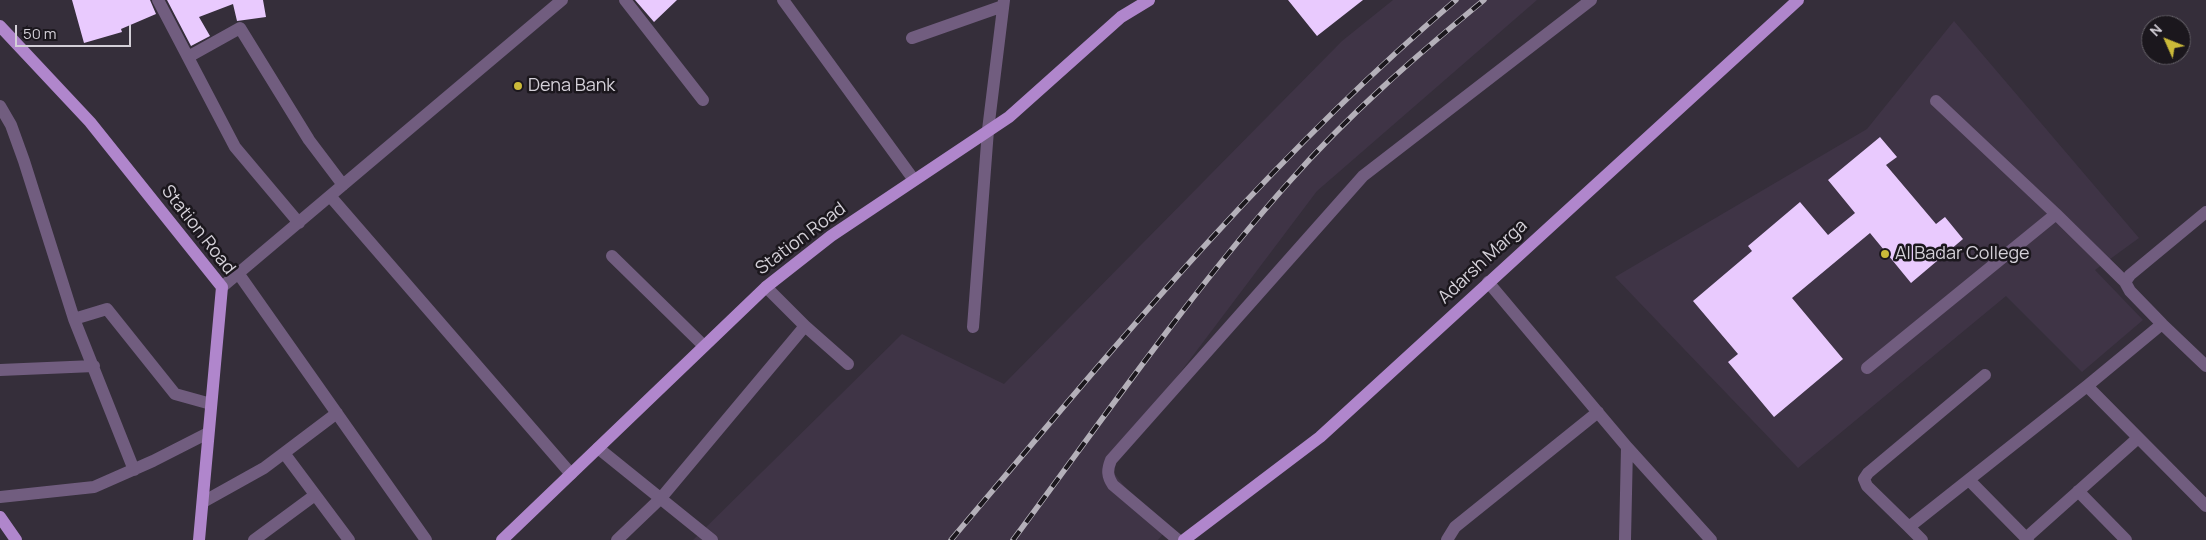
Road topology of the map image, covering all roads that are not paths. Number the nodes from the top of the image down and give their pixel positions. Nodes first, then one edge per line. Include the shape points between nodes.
1 (158, 0) edge
2 (562, 0) edge
3 (625, 0) edge
4 (783, 0) edge
5 (1149, 0) edge
6 (1591, 0) edge
7 (1798, 0) edge
8 (1004, 3) edge
9 (0, 26) edge
10 (912, 38) dead end
11 (188, 57) junction
12 (703, 100) dead end
13 (1936, 101) dead end
14 (0, 106) edge
15 (988, 130) junction
16 (914, 180) junction
17 (343, 185) junction
18 (330, 196) junction
19 (2206, 212) edge
20 (2056, 214) junction
21 (299, 223) junction
22 (612, 256) dead end
23 (238, 273) junction
24 (1488, 282) junction
25 (2125, 282) junction
26 (222, 287) junction
27 (766, 287) junction
28 (74, 319) junction
29 (2162, 324) junction
30 (805, 326) junction
31 (973, 327) dead end
32 (704, 346) junction
33 (848, 364) dead end
34 (94, 366) junction
35 (2206, 366) edge
36 (1867, 368) dead end
37 (0, 370) edge
38 (1985, 375) dead end
39 (2087, 386) junction
40 (211, 404) junction
41 (1598, 412) junction
42 (337, 413) junction
43 (208, 434) junction
44 (2138, 438) junction
45 (1627, 447) junction
46 (598, 448) junction
47 (284, 453) junction
48 (134, 470) junction
49 (570, 474) junction
50 (1969, 480) junction
51 (2078, 491) junction
52 (315, 494) junction
53 (0, 497) edge
54 (661, 498) junction
55 (203, 502) junction
56 (2206, 506) edge
57 (0, 517) edge
58 (1909, 527) junction
59 (2027, 539) edge
60 (16, 540) edge
61 (199, 540) edge
62 (254, 540) edge
63 (349, 540) edge
64 (426, 540) edge
65 (502, 540) edge
66 (618, 540) edge
67 (712, 540) edge
68 (1178, 540) edge
69 (1184, 540) edge
70 (1447, 540) edge
71 (1625, 540) edge
72 (1711, 540) edge
73 (1922, 540) edge
74 (2126, 540) edge

1 - 11 street
2 - 17 street
3 - 12 street
4 - 16 street
5 - 15 main road, Station Road via 1121,17 1008,117
6 - 68 street via 1363,176 1111,460 1107,469 1113,486
7 - 24 main road, Adarsh Marga
8 - 10 street
8 - 15 street
9 - 26 main road, Station Road via 90,122
11 - 17 street via 240,28 308,140
11 - 21 street via 235,147
13 - 20 street
14 - 28 street via 24,161
15 - 16 main road, Station Road
15 - 31 street
16 - 27 main road, Station Road via 831,236
17 - 18 street
18 - 21 street
18 - 49 street
19 - 25 street
20 - 25 street
20 - 36 street
21 - 23 street
22 - 32 street
23 - 26 street
23 - 42 street
24 - 41 street
24 - 69 main road, Adarsh Marga via 1320,437
25 - 29 street
26 - 40 main road, Station Road
27 - 30 street
27 - 32 main road, Station Road
28 - 34 street
28 - 40 street via 107,309 175,394
29 - 35 street
29 - 39 street
30 - 33 street
30 - 54 street
32 - 46 main road, Station Road
34 - 37 street
34 - 48 street
38 - 58 street via 1868,472 1864,480 1867,486
39 - 44 street
39 - 50 street
40 - 43 main road, Station Road
41 - 45 street
41 - 70 street via 1455,527
42 - 47 street
42 - 64 street
43 - 48 street
43 - 55 main road, Station Road
44 - 51 street
44 - 56 street
45 - 71 street
45 - 72 street
46 - 49 main road, Station Road
46 - 54 street
47 - 52 street
47 - 55 street
48 - 53 street via 94,487
49 - 65 main road, Station Road
50 - 58 street
50 - 59 street
51 - 59 street
51 - 74 street
52 - 62 street
52 - 63 street
54 - 66 street
54 - 67 street
55 - 61 main road, Station Road
57 - 60 main road
58 - 73 street

